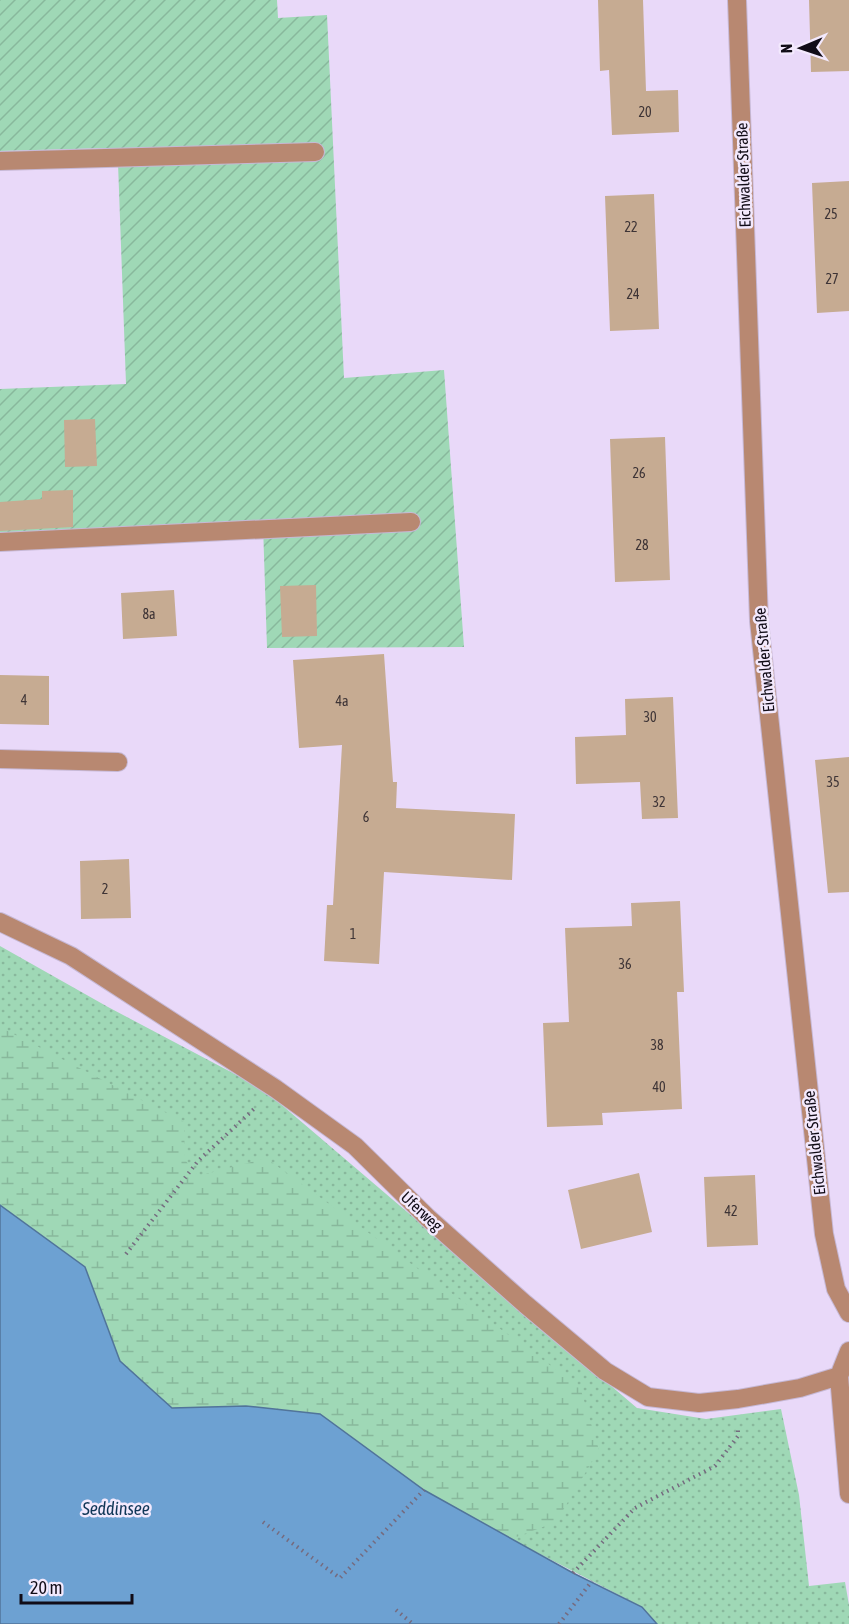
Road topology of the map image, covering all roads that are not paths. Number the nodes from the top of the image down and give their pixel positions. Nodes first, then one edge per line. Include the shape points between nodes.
1 (737, 0) edge
2 (315, 152) dead end
3 (0, 161) edge
4 (411, 522) dead end
5 (0, 542) edge
6 (0, 759) edge
7 (118, 762) dead end
8 (0, 922) edge
9 (849, 1313) edge
10 (849, 1351) edge
11 (839, 1376) junction
12 (849, 1494) edge

1 - 9 street, Eichwalder Straße via 759,621 824,1234 836,1289
2 - 3 street
4 - 5 street
6 - 7 street
8 - 11 street, Uferweg via 71,956 276,1089 355,1146 428,1218 525,1304 605,1371 648,1397 699,1402 738,1399 800,1388
10 - 11 street
11 - 12 street

